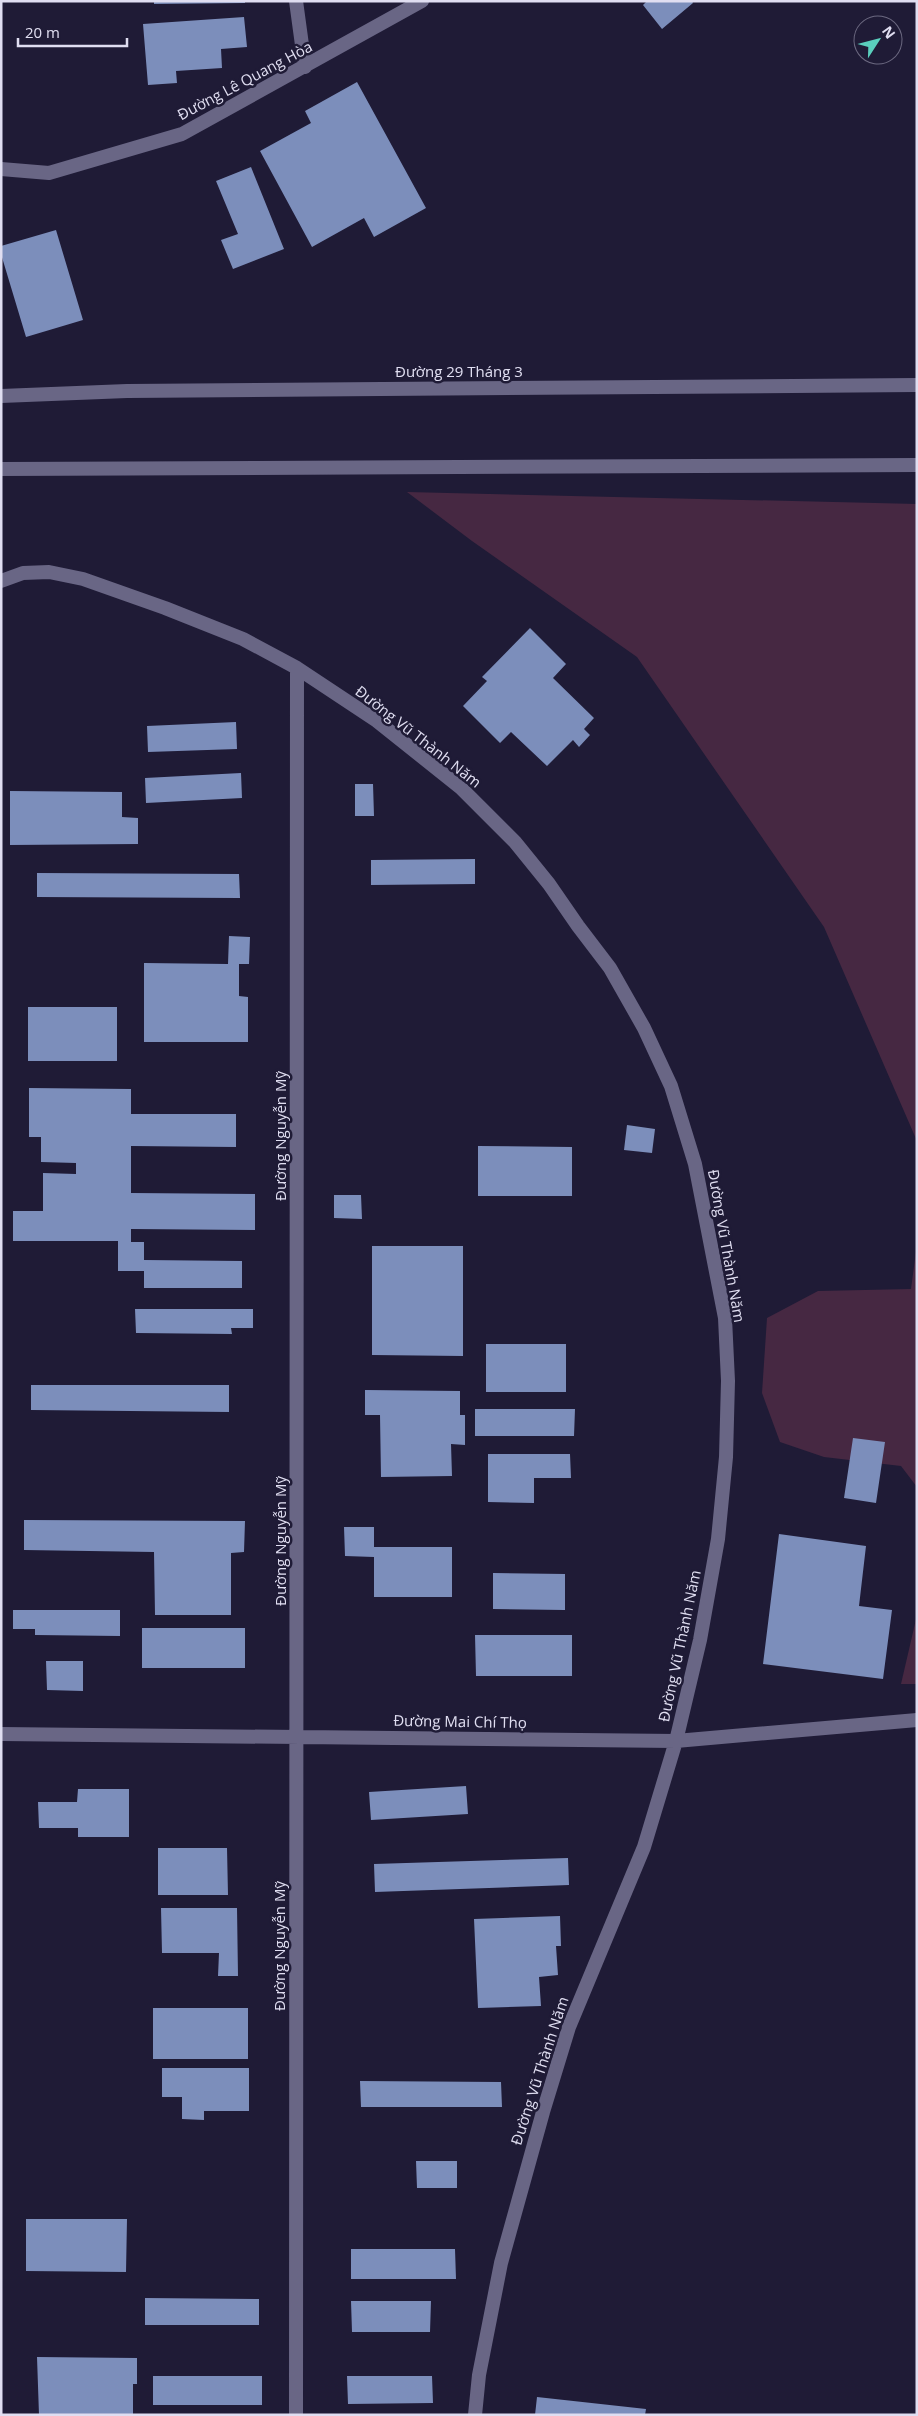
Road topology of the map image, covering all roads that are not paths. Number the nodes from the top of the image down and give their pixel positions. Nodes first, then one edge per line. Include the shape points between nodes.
1 (296, 1) edge
2 (422, 1) edge
3 (305, 67) junction
4 (7, 170) edge
5 (917, 385) edge
6 (1, 396) edge
7 (917, 465) edge
8 (1, 469) edge
9 (1, 581) edge
10 (297, 668) junction
11 (917, 1720) edge
12 (1, 1734) edge
13 (297, 1737) junction
14 (676, 1741) junction
15 (296, 2415) edge
16 (475, 2415) edge

1 - 3 street
2 - 3 street, Đường Lê Quang Hòa
3 - 4 street, Đường Lê Quang Hòa via 182,134 49,173
5 - 6 street, Đường 29 Tháng 3 via 137,390
7 - 8 street
9 - 10 street, Đường Vũ Thành Năm via 23,573 49,572 83,579 243,639
10 - 13 street, Đường Nguyễn Mỹ
10 - 14 street, Đường Vũ Thành Năm via 376,721 453,782 515,842 610,968 644,1028 671,1086 695,1164 709,1235 725,1318 728,1381 726,1457 718,1539 700,1640
11 - 14 street, Đường Mai Chí Thọ
12 - 13 street, Đường Mai Chí Thọ
13 - 14 street, Đường Mai Chí Thọ
13 - 15 street, Đường Nguyễn Mỹ
14 - 16 street, Đường Vũ Thành Năm via 644,1847 568,2027 501,2263

